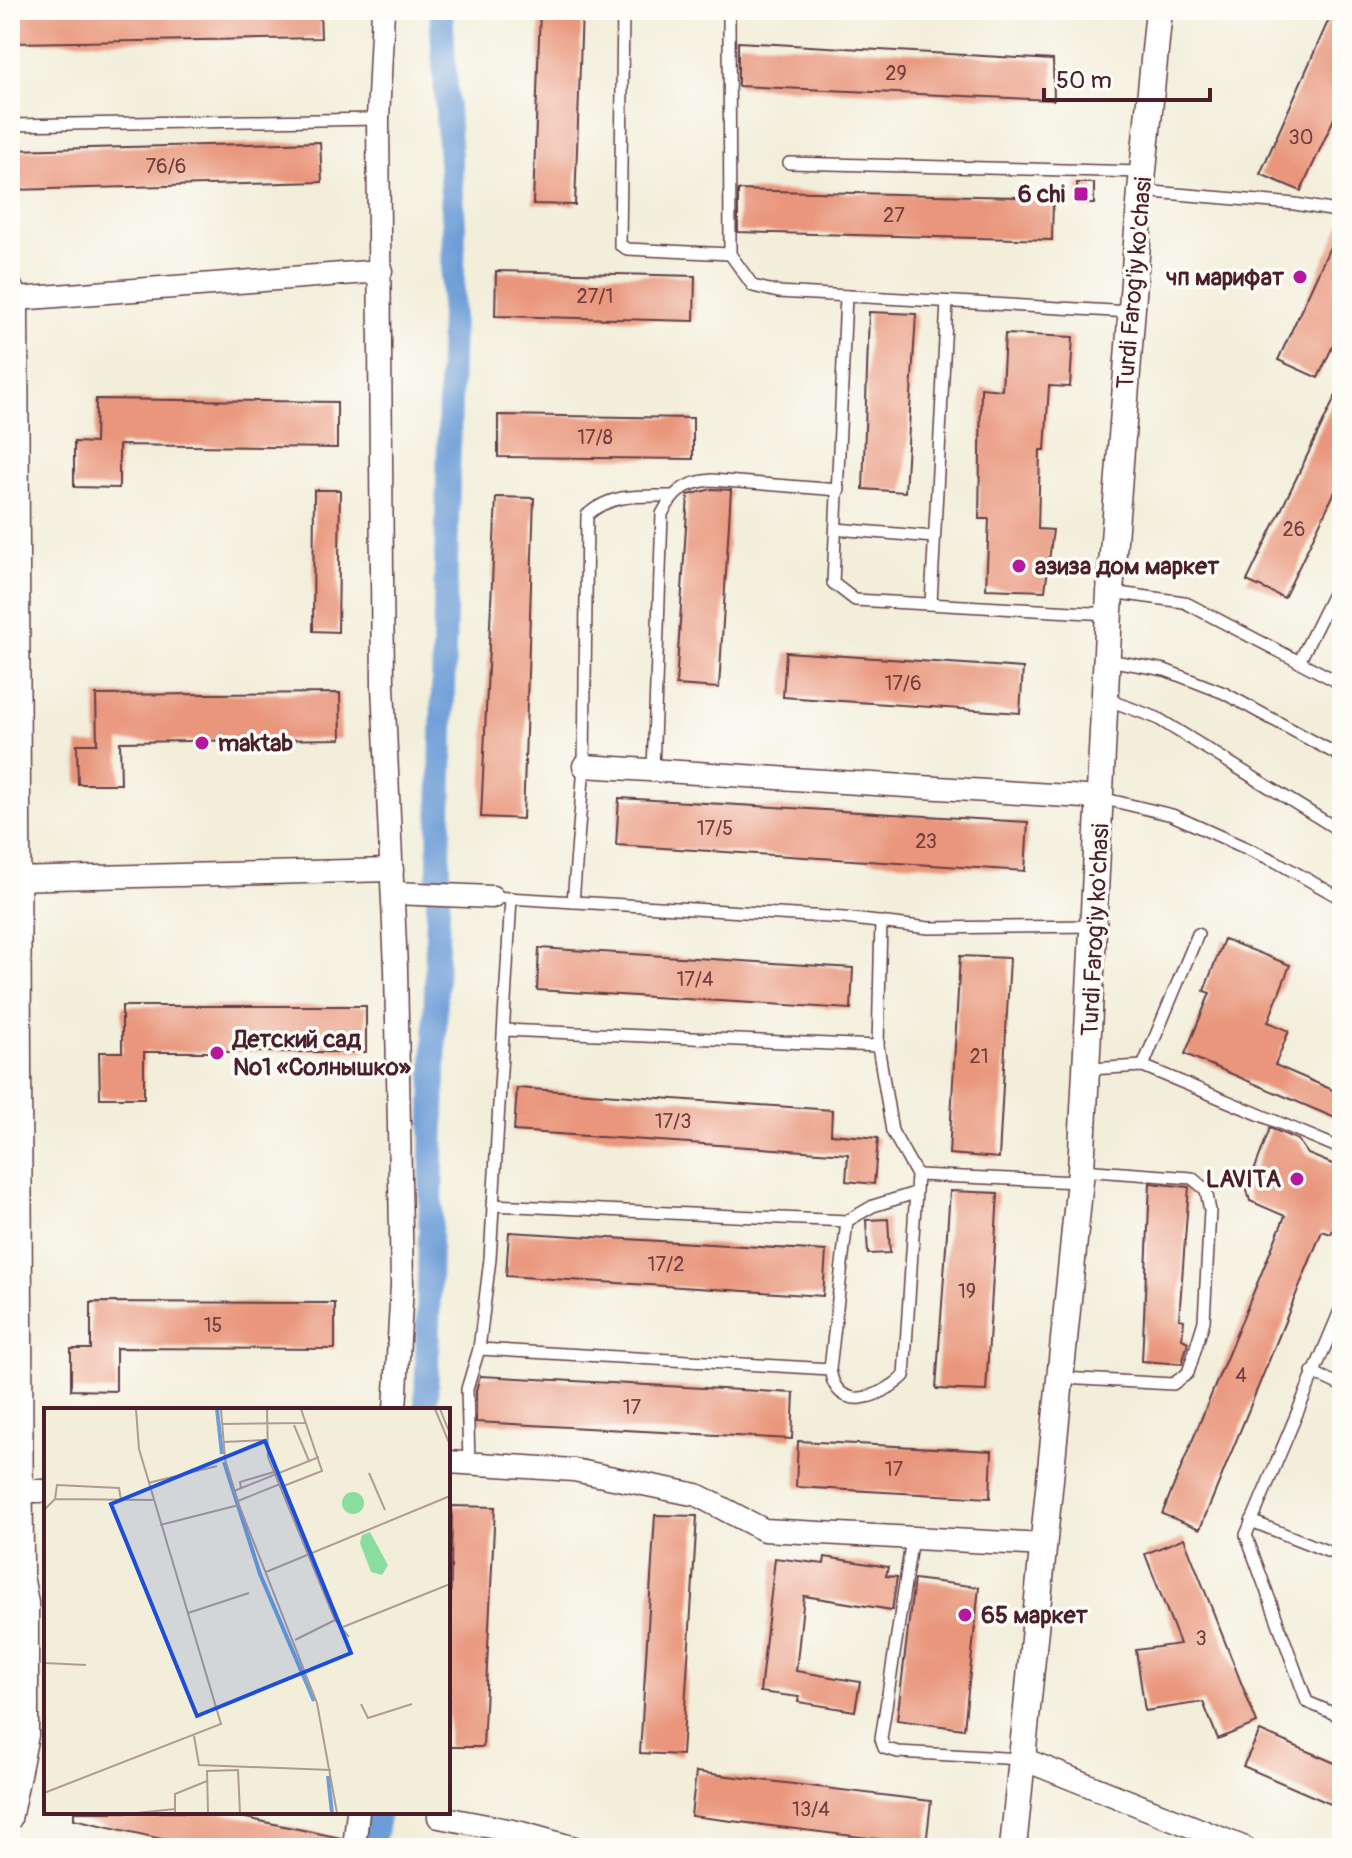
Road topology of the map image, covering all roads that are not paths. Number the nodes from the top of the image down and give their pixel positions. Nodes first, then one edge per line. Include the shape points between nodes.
1 (383, 10) edge
2 (623, 10) edge
3 (729, 10) edge
4 (1149, 10) edge
5 (1159, 10) edge
6 (378, 119) junction
7 (10, 125) edge
8 (789, 163) dead end
9 (1142, 181) junction
10 (1342, 212) edge
11 (730, 254) junction
12 (381, 271) junction
13 (13, 292) edge
14 (846, 296) junction
15 (947, 302) junction
16 (1132, 312) junction
17 (839, 490) junction
18 (671, 496) junction
19 (836, 529) junction
20 (934, 537) junction
21 (1342, 576) edge
22 (931, 603) junction
23 (1110, 603) junction
24 (1107, 660) junction
25 (1299, 662) junction
26 (1342, 684) edge
27 (1105, 698) junction
28 (1342, 757) edge
29 (584, 766) junction
30 (653, 770) junction
31 (1101, 798) junction
32 (1342, 832) edge
33 (14, 879) edge
34 (392, 882) junction
35 (497, 898) junction
36 (1342, 899) edge
37 (573, 902) junction
38 (881, 922) junction
39 (1095, 926) junction
40 (1198, 934) dead end
41 (504, 1030) junction
42 (878, 1046) junction
43 (1143, 1066) junction
44 (1089, 1069) junction
45 (1342, 1149) edge
46 (917, 1175) junction
47 (1080, 1176) junction
48 (915, 1193) junction
49 (492, 1205) junction
50 (847, 1221) junction
51 (1342, 1306) edge
52 (479, 1349) junction
53 (830, 1369) junction
54 (1312, 1372) junction
55 (1061, 1378) junction
56 (1342, 1386) edge
57 (395, 1408) edge
58 (458, 1462) edge
59 (16, 1465) edge
60 (22, 1491) junction
61 (44, 1491) edge
62 (1251, 1521) junction
63 (912, 1538) junction
64 (1044, 1545) junction
65 (1342, 1557) edge
66 (16, 1575) edge
67 (44, 1576) edge
68 (27, 1609) edge
69 (1342, 1717) edge
70 (1023, 1759) junction
71 (358, 1814) edge
72 (439, 1817) dead end
73 (10, 1819) edge
74 (354, 1848) edge
75 (575, 1848) edge
76 (1013, 1848) edge
77 (1245, 1848) edge

1 - 6 street
2 - 11 lane via 620,245
3 - 11 lane
4 - 5 lane
5 - 9 street, Turdi Farog'iy ko'chasi
6 - 7 lane
6 - 12 street
8 - 9 lane
9 - 10 lane
9 - 16 street, Turdi Farog'iy ko'chasi
11 - 14 lane via 753,286
12 - 13 street
12 - 34 street via 383,686
13 - 33 street
14 - 15 lane
14 - 17 lane
15 - 16 lane
15 - 20 lane
16 - 23 street, Turdi Farog'iy ko'chasi
17 - 18 lane via 712,480 691,482
17 - 19 lane
18 - 29 lane via 620,496 587,515
18 - 30 lane via 662,514
19 - 20 lane
19 - 22 lane via 833,583 841,592 855,600
20 - 22 lane
21 - 25 lane
22 - 23 lane
23 - 24 street, Turdi Farog'iy ko'chasi
23 - 25 lane via 1184,602
24 - 27 street, Turdi Farog'iy ko'chasi
24 - 28 lane via 1165,670 1224,693
25 - 26 lane
27 - 31 street, Turdi Farog'iy ko'chasi
27 - 32 lane via 1157,718
29 - 30 street
29 - 37 lane
30 - 31 street
31 - 36 lane via 1172,815 1275,861
31 - 39 street, Turdi Farog'iy ko'chasi
33 - 34 street
33 - 59 street
34 - 35 street
34 - 57 street via 402,1285
35 - 37 lane
35 - 41 lane
37 - 38 lane
38 - 39 lane via 929,928
38 - 42 lane
39 - 44 street, Turdi Farog'iy ko'chasi
40 - 43 lane
41 - 42 lane
41 - 49 lane
42 - 46 lane via 892,1131
43 - 44 lane
43 - 45 lane
44 - 47 street, Turdi Farog'iy ko'chasi
46 - 47 lane
46 - 48 lane
47 - 55 street, Turdi Farog'iy ko'chasi
47 - 55 lane via 1192,1178 1206,1190 1210,1211 1204,1321 1188,1373 1173,1384
48 - 50 lane
48 - 53 lane via 904,1376 890,1390 856,1398 832,1384
49 - 50 lane
49 - 52 lane
50 - 53 lane
51 - 54 lane
52 - 53 lane
52 - 58 lane via 467,1389
54 - 56 lane
54 - 62 lane
55 - 64 street, Turdi Farog'iy ko'chasi
58 - 63 street via 574,1470 697,1495 764,1530
59 - 60 street
60 - 61 street
60 - 66 street
62 - 65 lane
62 - 69 lane via 1246,1535 1307,1702
63 - 64 street
63 - 70 lane via 881,1739 884,1748
64 - 70 street, Turdi Farog'iy ko'chasi
66 - 67 street
66 - 68 street
68 - 73 street via 27,1735
70 - 76 street, Turdi Farog'iy ko'chasi
70 - 77 street
71 - 74 street
72 - 75 street

